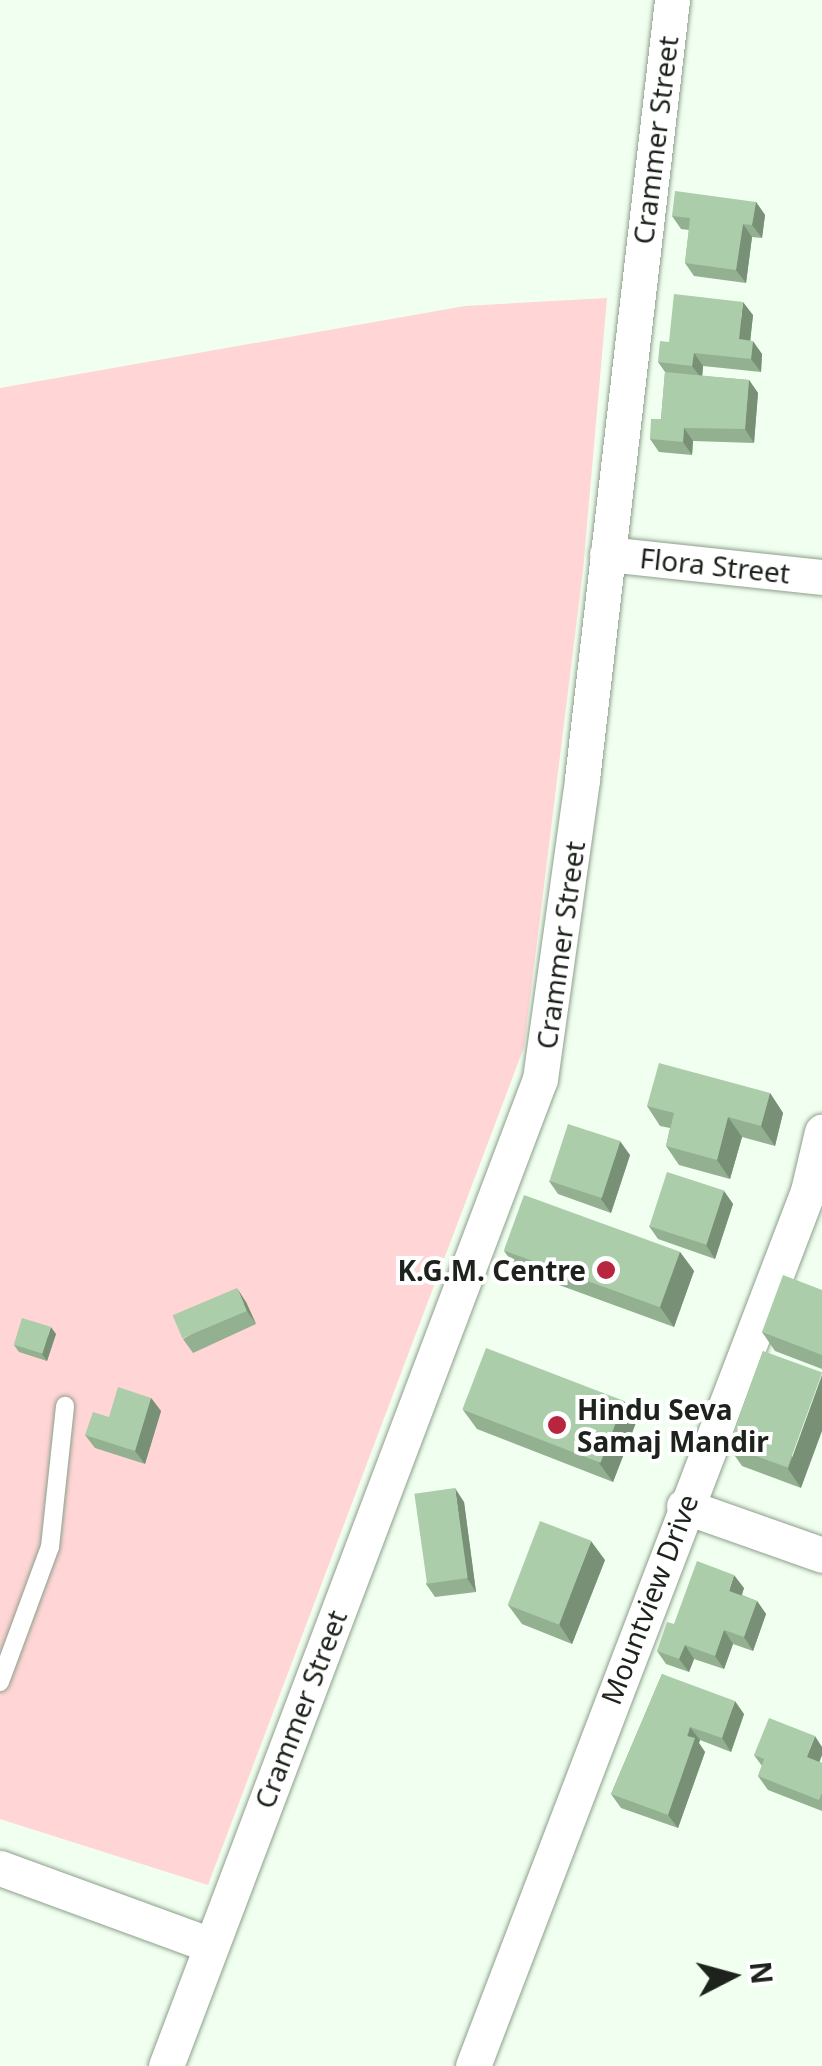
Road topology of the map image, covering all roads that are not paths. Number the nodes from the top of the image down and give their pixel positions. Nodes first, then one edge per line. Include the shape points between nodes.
1 (672, 0) edge
2 (607, 554) junction
3 (822, 577) edge
4 (822, 1132) edge
5 (65, 1406) dead end
6 (684, 1506) junction
7 (822, 1556) edge
8 (0, 1682) edge
9 (0, 1868) edge
10 (210, 1945) junction
11 (166, 2066) edge
12 (473, 2066) edge

1 - 2 street, Crammer Street
2 - 3 street, Flora Street
2 - 10 street, Crammer Street via 540,1079
4 - 6 street, Mountview Drive via 808,1190
5 - 8 lane via 50,1548
6 - 7 street
6 - 12 street, Mountview Drive
9 - 10 street
10 - 11 street, Crammer Street

